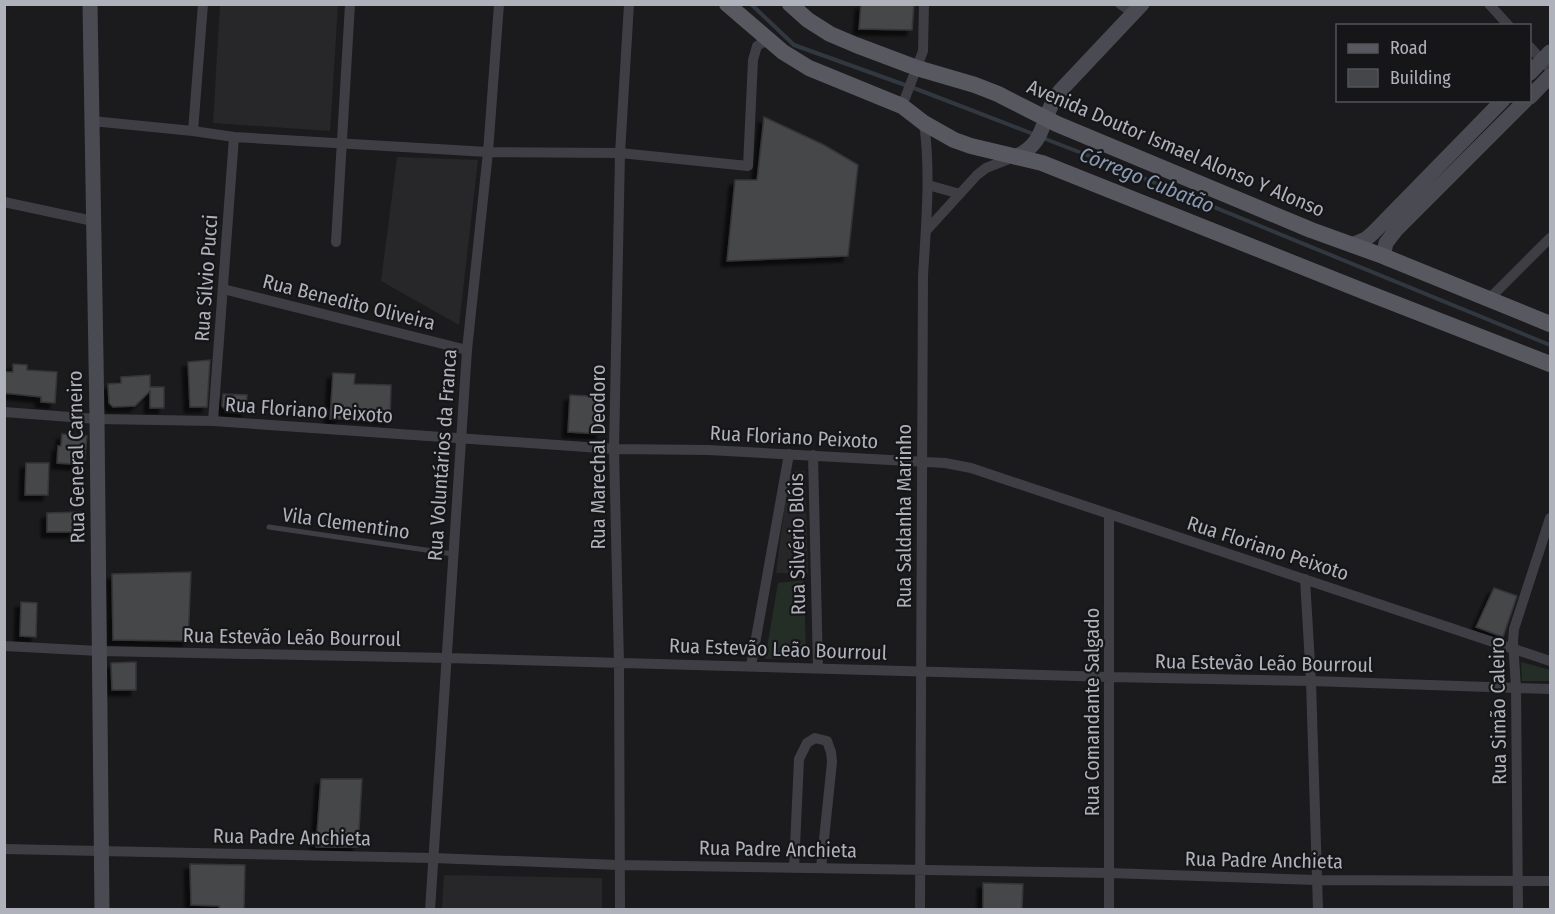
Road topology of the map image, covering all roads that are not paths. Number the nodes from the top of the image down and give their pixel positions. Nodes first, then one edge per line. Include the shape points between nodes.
1 (90, 4) edge
2 (203, 4) edge
3 (350, 4) edge
4 (499, 4) edge
5 (629, 4) edge
6 (727, 4) edge
7 (790, 4) edge
8 (924, 4) edge
9 (1120, 4) edge
10 (1489, 4) edge
11 (1138, 9) edge
12 (1507, 24) edge
13 (767, 40) junction
14 (1531, 48) edge
15 (1548, 61) edge
16 (1531, 72) edge
17 (915, 73) junction
18 (1551, 76) edge
19 (1531, 96) edge
20 (903, 101) junction
21 (1501, 102) edge
22 (1524, 102) edge
23 (92, 121) junction
24 (924, 123) junction
25 (1044, 123) junction
26 (194, 131) junction
27 (234, 137) junction
28 (341, 143) junction
29 (488, 153) junction
30 (620, 153) junction
31 (1022, 153) junction
32 (928, 185) junction
33 (960, 194) junction
34 (4, 202) edge
35 (93, 221) junction
36 (926, 231) junction
37 (1551, 238) edge
38 (336, 242) dead end
39 (1352, 245) junction
40 (1383, 256) junction
41 (223, 289) junction
42 (1490, 298) junction
43 (1551, 324) edge
44 (467, 350) junction
45 (1551, 364) edge
46 (4, 412) edge
47 (97, 419) junction
48 (213, 421) junction
49 (461, 438) junction
50 (614, 449) junction
51 (789, 454) junction
52 (813, 456) junction
53 (922, 461) junction
54 (1109, 514) junction
55 (1551, 518) edge
56 (269, 527) dead end
57 (453, 554) junction
58 (1305, 579) junction
59 (4, 646) edge
60 (1513, 650) junction
61 (99, 651) junction
62 (447, 658) junction
63 (1551, 661) edge
64 (618, 663) junction
65 (751, 666) junction
66 (818, 668) junction
67 (921, 671) junction
68 (1110, 677) junction
69 (1311, 681) junction
70 (1515, 688) junction
71 (1551, 689) edge
72 (4, 849) edge
73 (102, 852) junction
74 (434, 858) junction
75 (619, 865) junction
76 (794, 867) junction
77 (821, 868) junction
78 (920, 870) junction
79 (1109, 873) junction
80 (1317, 880) junction
81 (1517, 880) junction
82 (1551, 881) edge
83 (102, 909) edge
84 (430, 909) edge
85 (620, 909) edge
86 (920, 909) edge
87 (1109, 909) edge
88 (1318, 909) edge
89 (1518, 909) edge

1 - 23 street, Rua General Carneiro
2 - 26 street
3 - 28 street
4 - 29 street, Rua Voluntários da Franca
5 - 30 street, Rua Marechal Deodoro
6 - 13 main road
7 - 17 main road, Avenida Doutor Ismael Alonso Y Alonso via 830,34
8 - 17 street via 923,51
9 - 11 street
10 - 12 street
11 - 25 street via 1060,91
13 - 20 main road via 809,68
13 - 30 street via 758,46 753,60 748,166
14 - 15 street
15 - 16 street
17 - 20 street
17 - 25 main road, Avenida Doutor Ismael Alonso Y Alonso via 975,85 998,94
18 - 19 street
20 - 24 main road
21 - 39 street via 1378,228
22 - 40 street via 1396,230 1386,243
23 - 26 street
23 - 35 street, Rua General Carneiro
24 - 31 main road via 971,146
24 - 32 street, Rua Saldanha Marinho
25 - 31 street via 1035,143
25 - 39 main road, Avenida Doutor Ismael Alonso Y Alonso
26 - 27 street
27 - 28 street
27 - 41 street, Rua Sílvio Pucci
28 - 29 street
28 - 38 street
29 - 30 street
29 - 44 street, Rua Voluntários da Franca
30 - 50 street, Rua Marechal Deodoro
31 - 33 street via 986,168
31 - 45 main road
32 - 33 street
32 - 36 street, Rua Saldanha Marinho
33 - 36 street
34 - 35 street
35 - 47 street, Rua General Carneiro
36 - 53 street, Rua Saldanha Marinho
37 - 42 street
39 - 40 main road, Avenida Doutor Ismael Alonso Y Alonso
40 - 42 main road, Avenida Doutor Ismael Alonso Y Alonso
41 - 44 street, Rua Benedito Oliveira
41 - 48 street, Rua Sílvio Pucci
42 - 43 main road, Avenida Doutor Ismael Alonso Y Alonso
44 - 49 street, Rua Voluntários da Franca
46 - 47 street, Rua Floriano Peixoto
47 - 48 street, Rua Floriano Peixoto
47 - 61 street, Rua General Carneiro
48 - 49 street, Rua Floriano Peixoto
49 - 50 street, Rua Floriano Peixoto
49 - 57 street, Rua Voluntários da Franca
50 - 51 street, Rua Floriano Peixoto
50 - 64 street, Rua Marechal Deodoro
51 - 52 street, Rua Floriano Peixoto
51 - 65 street
52 - 53 street, Rua Floriano Peixoto
52 - 66 street, Rua Silvério Blóis
53 - 54 street, Rua Floriano Peixoto via 971,468
53 - 67 street, Rua Saldanha Marinho
54 - 58 street, Rua Floriano Peixoto
54 - 68 street, Rua Comandante Salgado
55 - 60 street, Rua Simão Caleiro via 1514,629
56 - 57 lane, Vila Clementino
57 - 62 street, Rua Voluntários da Franca
58 - 60 street, Rua Floriano Peixoto
58 - 69 street
59 - 61 street, Rua Estevão Leão Bourroul
60 - 63 street, Rua Floriano Peixoto
60 - 70 street, Rua Simão Caleiro
61 - 62 street, Rua Estevão Leão Bourroul
61 - 73 street, Rua General Carneiro
62 - 64 street, Rua Estevão Leão Bourroul
62 - 74 street, Rua Voluntários da Franca
64 - 65 street, Rua Estevão Leão Bourroul
64 - 75 street, Rua Marechal Deodoro
65 - 66 street, Rua Estevão Leão Bourroul
66 - 67 street, Rua Estevão Leão Bourroul
67 - 68 street, Rua Estevão Leão Bourroul
67 - 78 street, Rua Saldanha Marinho
68 - 69 street, Rua Estevão Leão Bourroul
68 - 79 street, Rua Comandante Salgado
69 - 70 street, Rua Estevão Leão Bourroul
69 - 80 street
70 - 71 street, Rua Estevão Leão Bourroul
70 - 81 street, Rua Simão Caleiro
72 - 73 street, Rua Padre Anchieta
73 - 74 street, Rua Padre Anchieta
73 - 83 street, Rua General Carneiro
74 - 75 street, Rua Padre Anchieta
74 - 84 street, Rua Voluntários da Franca
75 - 76 street, Rua Padre Anchieta
75 - 85 street, Rua Marechal Deodoro
76 - 77 street, Rua Padre Anchieta
76 - 77 street via 799,759 807,743 815,738 827,741 832,762
77 - 78 street, Rua Padre Anchieta
78 - 79 street, Rua Padre Anchieta
78 - 86 street, Rua Saldanha Marinho
79 - 80 street, Rua Padre Anchieta
79 - 87 street, Rua Comandante Salgado
80 - 81 street, Rua Padre Anchieta
80 - 88 street
81 - 82 street, Rua Padre Anchieta
81 - 89 street, Rua Simão Caleiro

